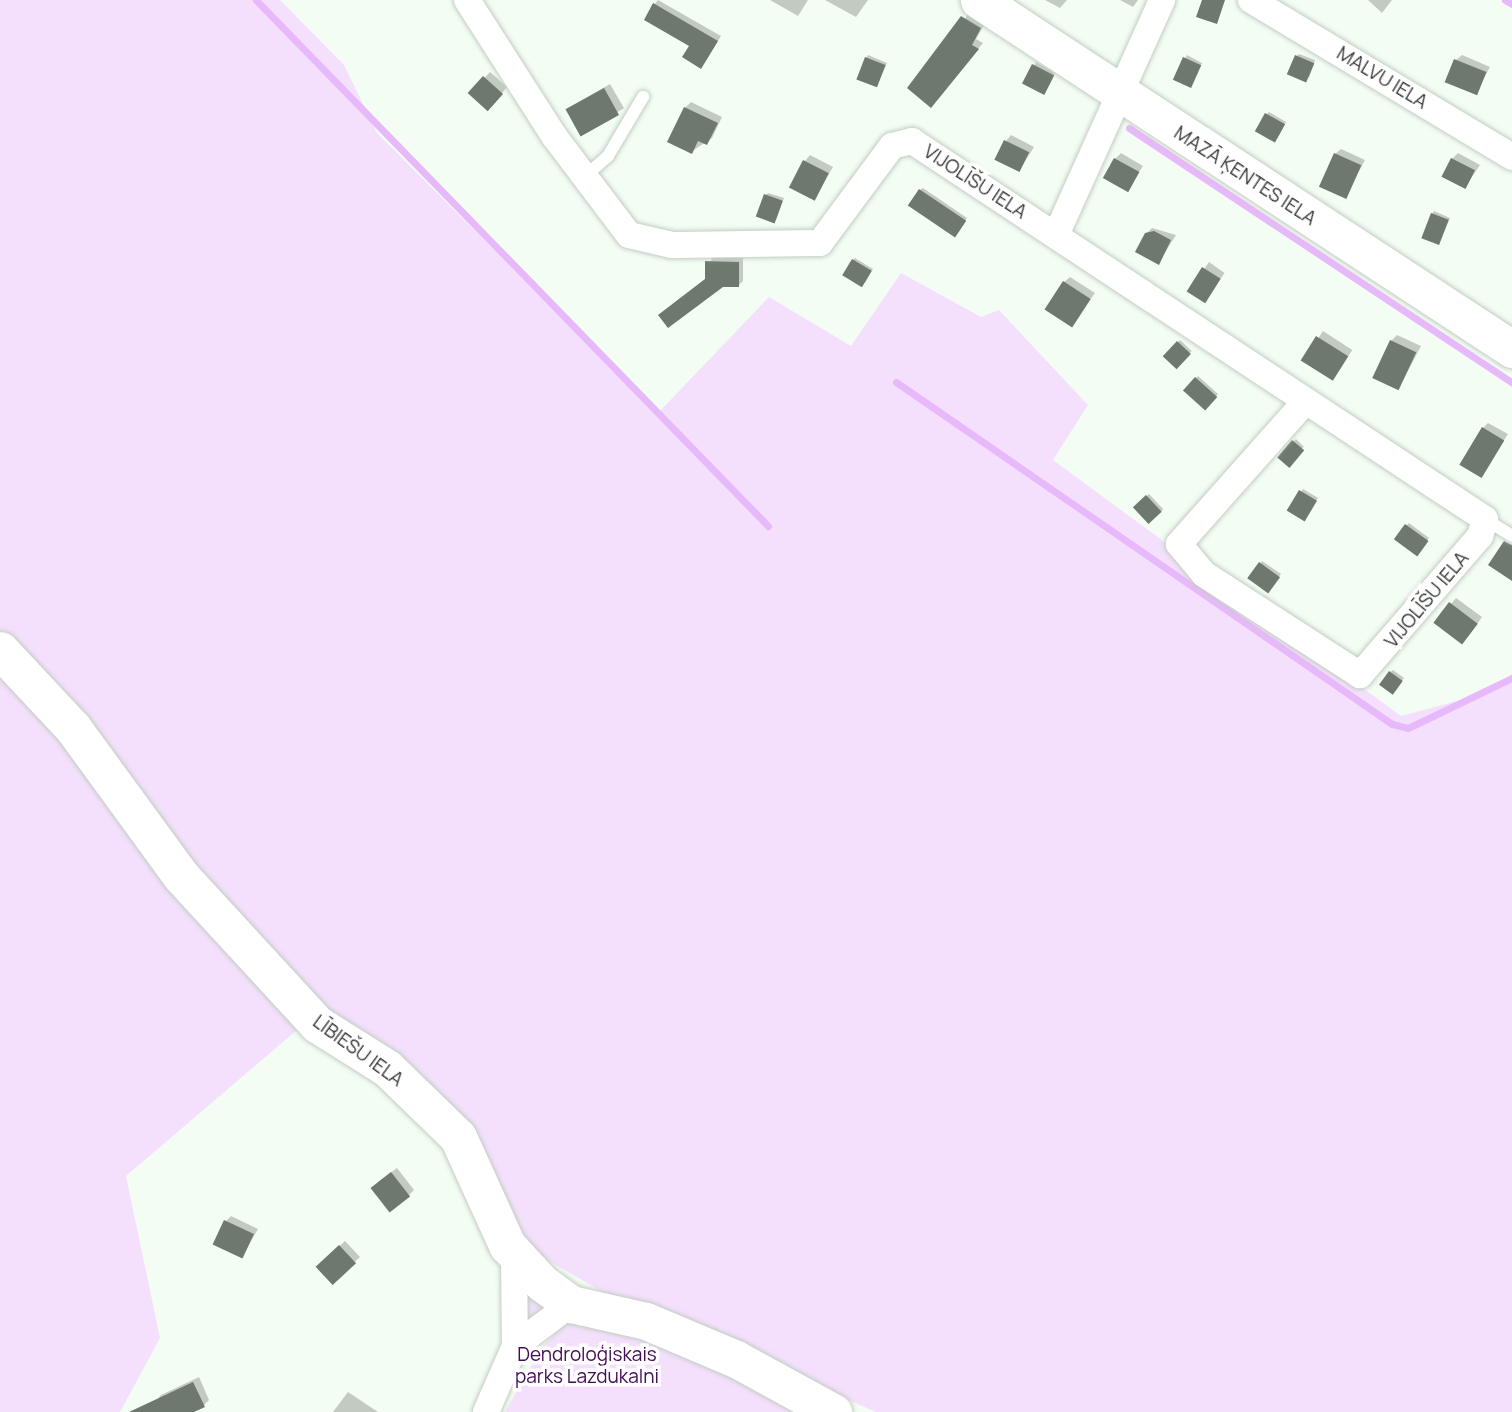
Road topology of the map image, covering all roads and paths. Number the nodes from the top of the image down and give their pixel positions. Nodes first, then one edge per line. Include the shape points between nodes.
1 (467, 0) edge
2 (979, 0) edge
3 (1162, 0) edge
4 (1251, 0) edge
5 (1122, 96) junction
6 (643, 97) dead end
7 (1512, 157) edge
8 (584, 177) junction
9 (1056, 235) junction
10 (1512, 349) edge
11 (1305, 402) junction
12 (1485, 519) junction
13 (1512, 536) edge
14 (0, 650) edge
15 (514, 1255) junction
16 (571, 1304) junction
17 (515, 1346) junction
18 (486, 1412) edge
19 (833, 1412) edge

1 - 8 street, VIJOLĪŠU IELA
2 - 5 street, MAZĀ ĶENTES IELA
3 - 5 street
4 - 7 street, MALVU IELA
5 - 9 street
5 - 10 street, MAZĀ ĶENTES IELA
6 - 8 lane via 608,156
8 - 9 street, VIJOLĪŠU IELA via 629,235 650,242 806,245 820,243 892,146 904,140
9 - 11 street, VIJOLĪŠU IELA
11 - 12 street, VIJOLĪŠU IELA
11 - 12 street, VIJOLĪŠU IELA via 1179,544 1204,574 1360,675 1480,536
12 - 13 lane, VIJOLĪŠU IELA
14 - 15 street, LĪBIEŠU IELA via 73,729 180,875 317,1024 387,1068 457,1138
15 - 16 street, LĪBIEŠU IELA
15 - 17 street
16 - 17 street
16 - 19 street, LĪBIEŠU IELA via 646,1321 736,1359
17 - 18 street

